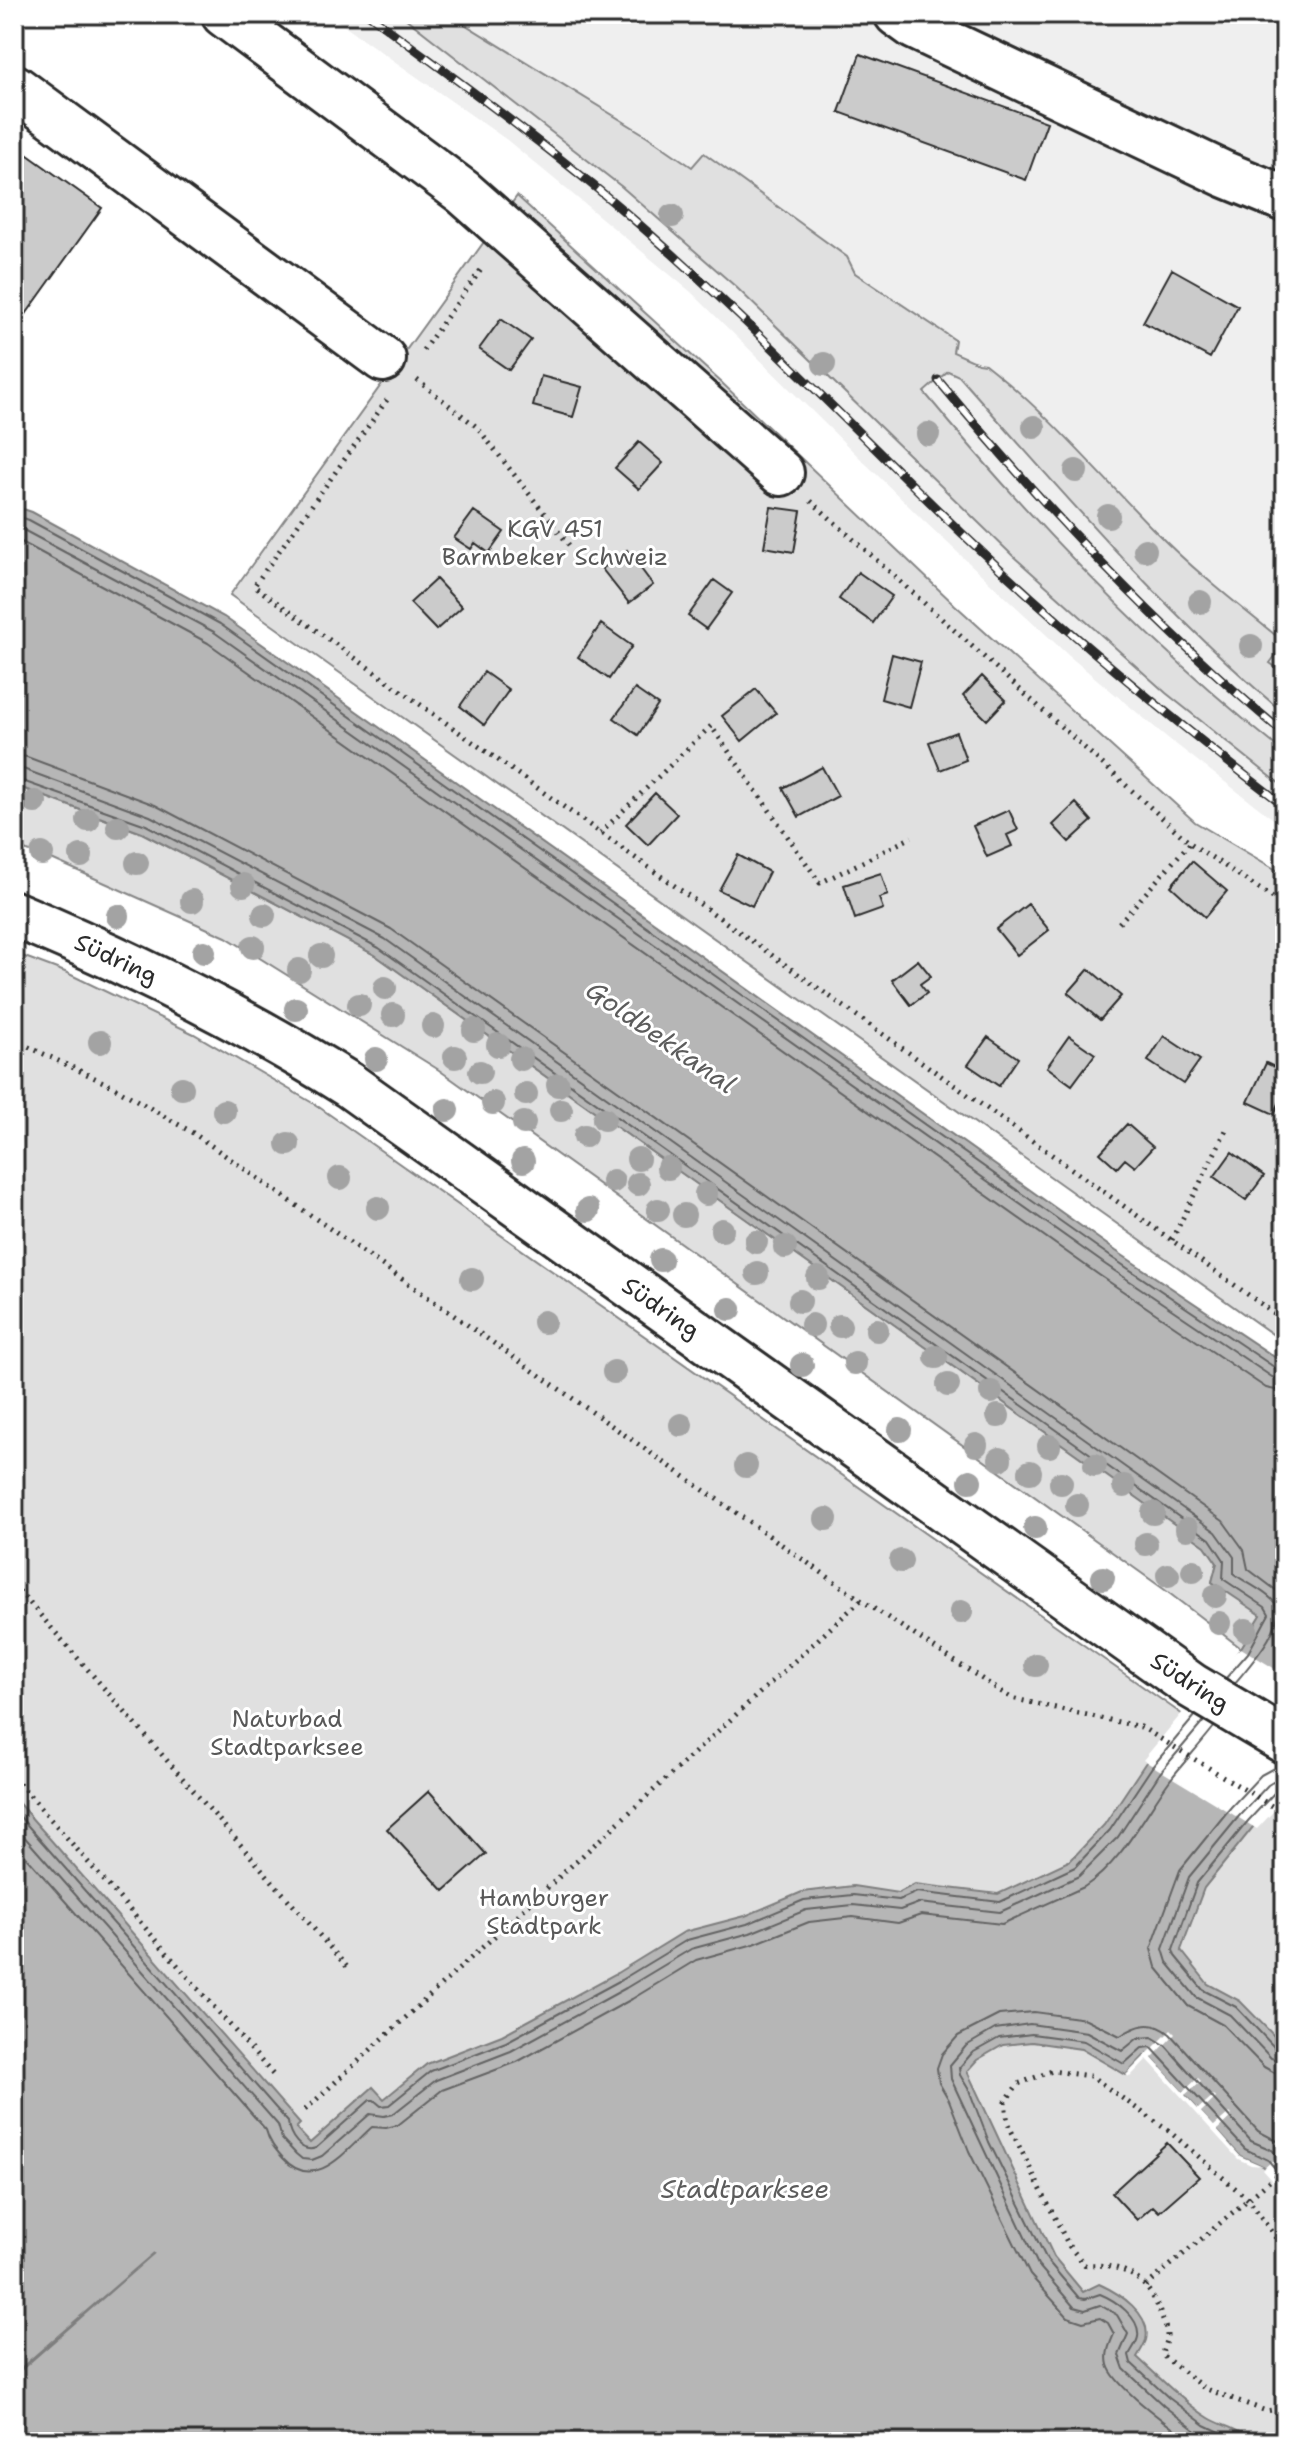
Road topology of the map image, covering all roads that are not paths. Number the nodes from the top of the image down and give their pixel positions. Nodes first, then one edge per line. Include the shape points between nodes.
1 (224, 14) edge
2 (897, 14) edge
3 (14, 87) edge
4 (1285, 199) edge
5 (399, 372) road end
6 (781, 473) road end
7 (14, 914) edge
8 (1285, 1741) edge

1 - 6 street via 463,192
2 - 4 street via 1210,168
3 - 5 street
7 - 8 street, Südring via 208,1003 349,1085 1192,1686

